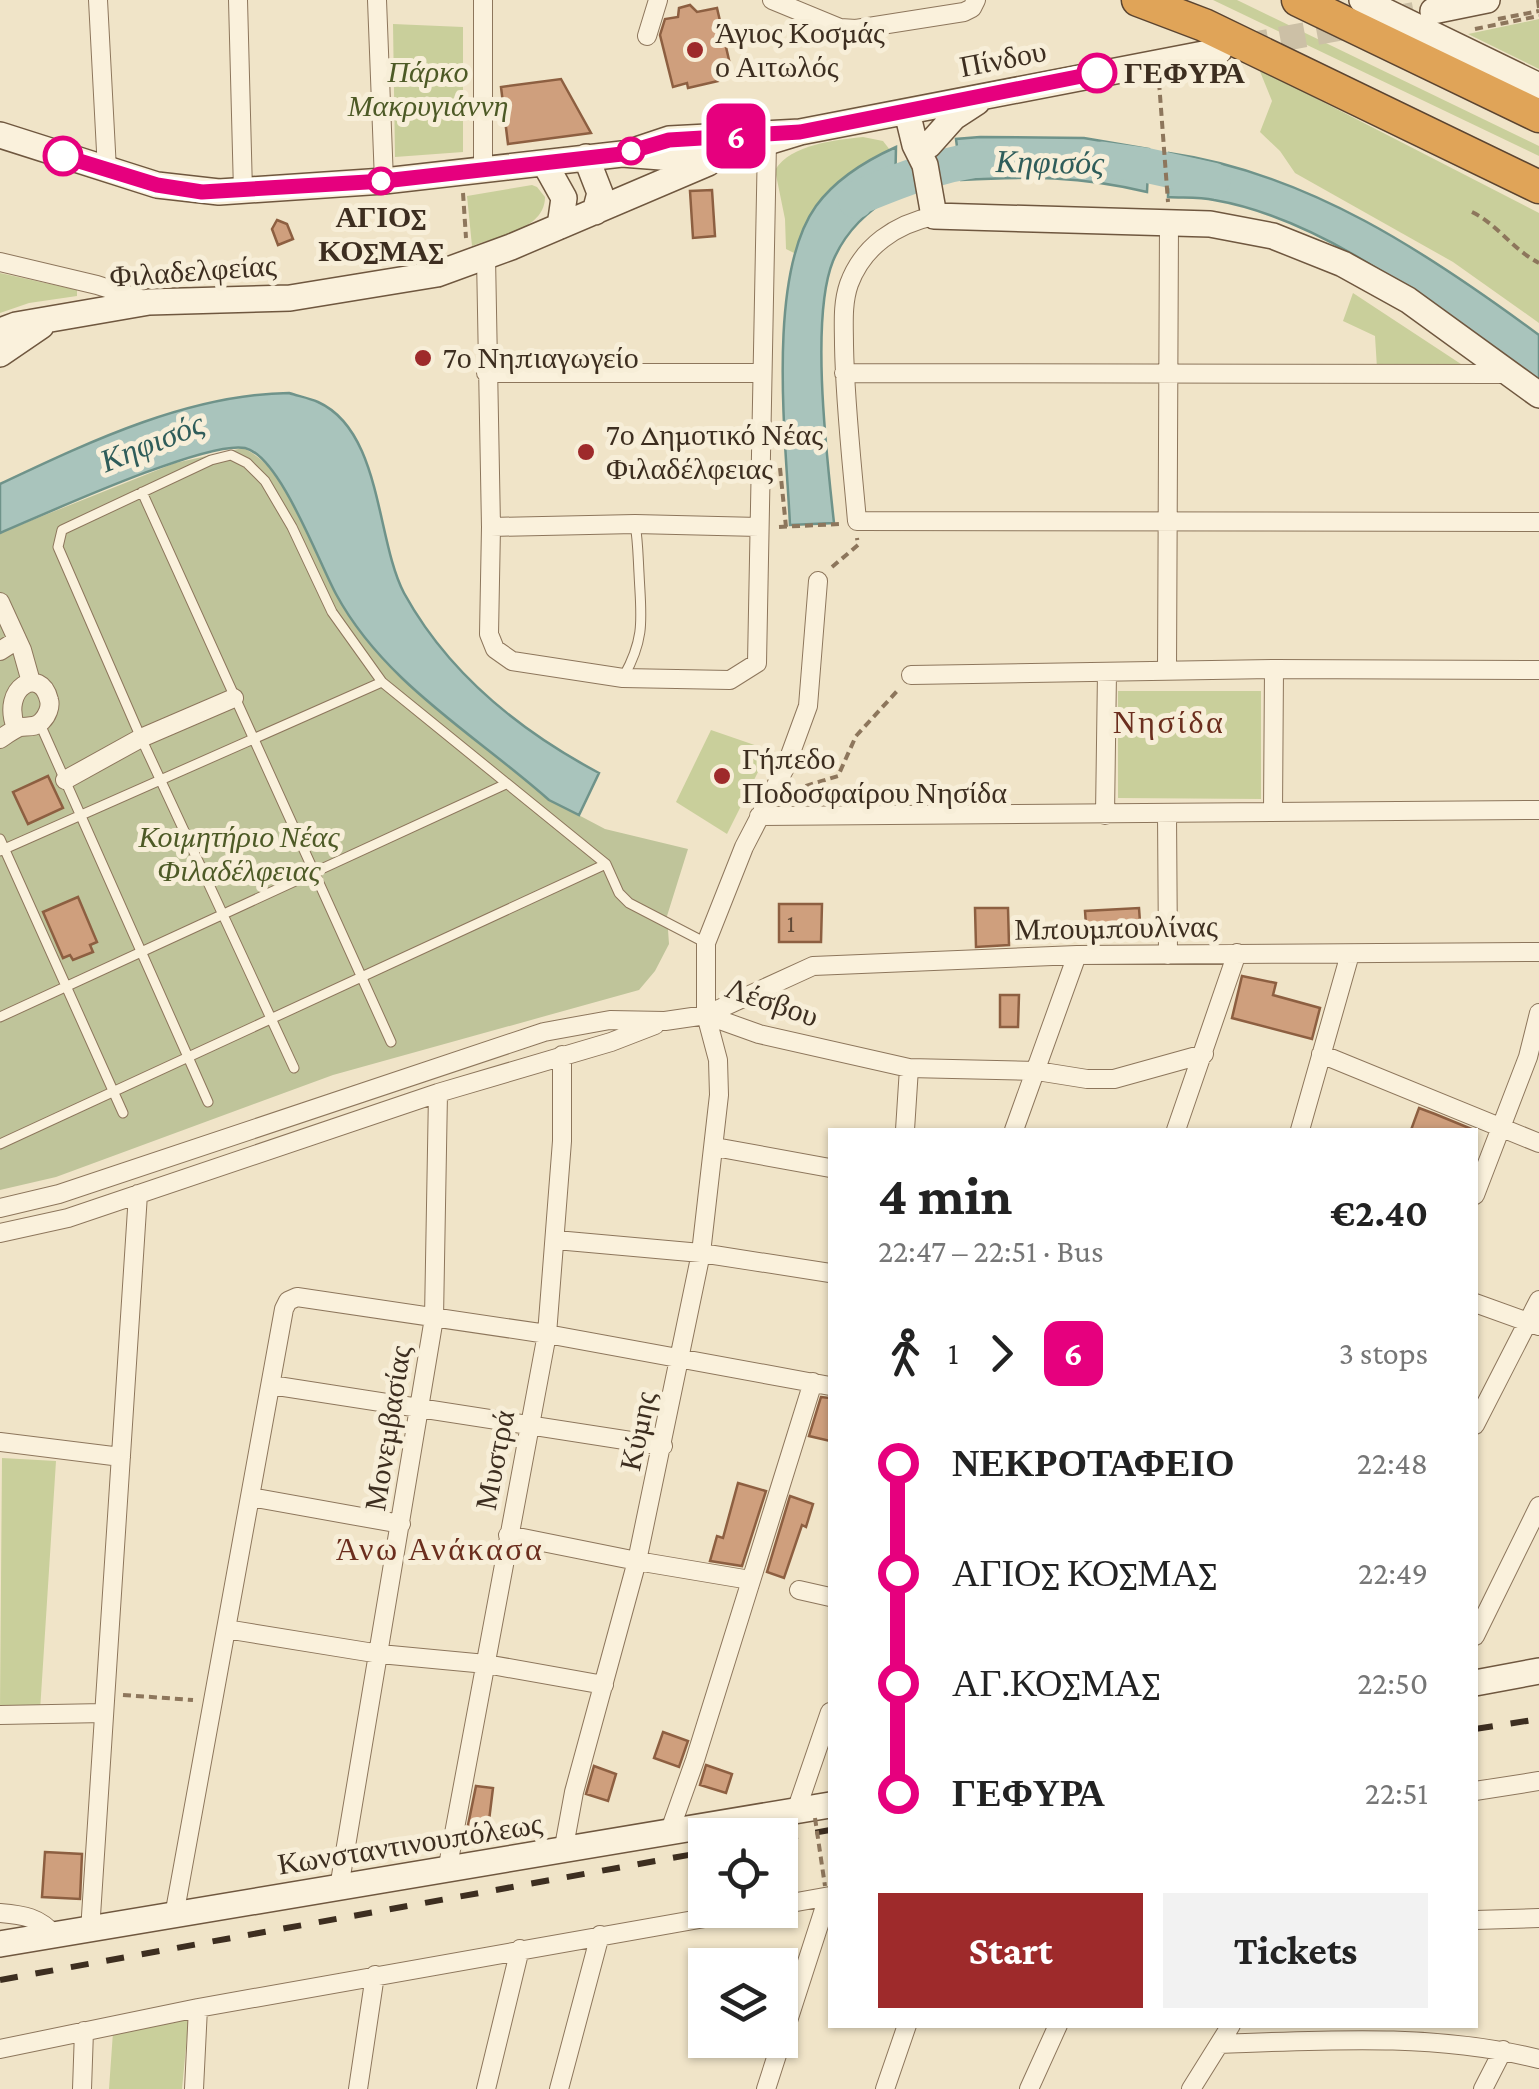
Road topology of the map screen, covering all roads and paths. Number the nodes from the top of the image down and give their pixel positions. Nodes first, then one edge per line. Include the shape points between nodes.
1 (98, 0) edge
2 (238, 0) edge
3 (377, 0) edge
4 (483, 0) edge
5 (658, 0) edge
6 (772, 0) edge
7 (976, 0) edge
8 (1138, 0) edge
9 (1298, 0) edge
10 (1362, 0) edge
11 (1487, 0) edge
12 (1538, 0) edge
13 (1432, 11) tunnel mouth
14 (1528, 12) dead end
15 (1539, 12) edge
16 (647, 36) dead end
17 (1449, 42) junction
18 (1219, 51) tunnel mouth
19 (1156, 63) junction
20 (1539, 86) edge
21 (990, 94) junction
22 (915, 110) junction
23 (1539, 116) edge
24 (873, 119) junction
25 (800, 132) junction
26 (0, 135) edge
27 (767, 142) junction
28 (622, 154) junction
29 (732, 154) junction
30 (586, 157) junction
31 (924, 161) junction
32 (545, 164) junction
33 (107, 170) junction
34 (472, 172) junction
35 (384, 181) junction
36 (1539, 187) edge
37 (242, 191) junction
38 (595, 212) junction
39 (1472, 212) dead end
40 (934, 216) junction
41 (1169, 223) junction
42 (560, 226) junction
43 (477, 261) junction
44 (0, 262) edge
45 (1539, 263) edge
46 (149, 302) junction
47 (52, 318) junction
48 (0, 331) edge
49 (0, 354) edge
50 (761, 372) junction
51 (486, 373) junction
52 (844, 373) junction
53 (1168, 374) junction
54 (1509, 374) junction
55 (1539, 395) edge
56 (142, 492) junction
57 (857, 521) junction
58 (1168, 521) junction
59 (1539, 522) edge
60 (635, 524) junction
61 (833, 526) dead end
62 (491, 527) junction
63 (760, 527) junction
64 (790, 528) dead end
65 (818, 581) joint
66 (0, 602) edge
67 (17, 640) junction
68 (0, 651) edge
69 (1274, 669) junction
70 (1539, 670) edge
71 (1167, 671) junction
72 (1107, 672) junction
73 (910, 675) joint
74 (623, 678) junction
75 (31, 682) junction
76 (382, 682) junction
77 (234, 698) junction
78 (40, 724) junction
79 (16, 728) junction
80 (255, 736) junction
81 (141, 738) junction
82 (0, 739) edge
83 (161, 779) junction
84 (65, 780) junction
85 (506, 784) junction
86 (774, 792) junction
87 (1539, 810) edge
88 (1273, 812) junction
89 (1167, 814) junction
90 (80, 815) junction
91 (1105, 815) junction
92 (759, 816) junction
93 (2, 846) edge
94 (606, 864) junction
95 (315, 872) junction
96 (224, 915) junction
97 (706, 943) junction
98 (140, 952) junction
99 (1539, 952) edge
100 (1238, 953) junction
101 (1168, 954) junction
102 (1350, 954) junction
103 (1077, 955) junction
104 (362, 977) junction
105 (66, 985) junction
106 (1539, 1013) edge
107 (0, 1016) edge
108 (706, 1016) junction
109 (272, 1018) junction
110 (664, 1021) junction
111 (391, 1042) dead end
112 (1204, 1054) junction
113 (1321, 1054) junction
114 (562, 1055) junction
115 (188, 1057) junction
116 (294, 1068) dead end
117 (909, 1068) junction
118 (1037, 1071) junction
119 (114, 1091) junction
120 (438, 1093) junction
121 (208, 1102) dead end
122 (123, 1113) dead end
123 (904, 1128) edge
124 (1015, 1128) edge
125 (1177, 1128) edge
126 (1301, 1128) edge
127 (1501, 1128) junction
128 (1, 1141) edge
129 (1539, 1143) edge
130 (716, 1147) junction
131 (828, 1168) edge
132 (1478, 1187) edge
133 (138, 1194) junction
134 (0, 1208) edge
135 (0, 1233) edge
136 (556, 1240) junction
137 (701, 1253) junction
138 (828, 1273) edge
139 (1539, 1300) edge
140 (1478, 1305) edge
141 (434, 1318) junction
142 (1534, 1324) edge
143 (547, 1334) junction
144 (682, 1357) junction
145 (822, 1384) edge
146 (271, 1385) junction
147 (420, 1406) junction
148 (1478, 1420) edge
149 (530, 1424) junction
150 (0, 1442) edge
151 (663, 1446) junction
152 (121, 1457) junction
153 (250, 1497) junction
154 (1539, 1506) edge
155 (400, 1524) junction
156 (508, 1535) junction
157 (637, 1561) junction
158 (750, 1580) junction
159 (799, 1590) dead end
160 (828, 1597) edge
161 (226, 1629) junction
162 (1478, 1630) edge
163 (380, 1654) junction
164 (486, 1664) junction
165 (1539, 1671) edge
166 (1478, 1681) edge
167 (604, 1685) junction
168 (105, 1694) junction
169 (213, 1701) junction
170 (104, 1713) junction
171 (0, 1715) edge
172 (828, 1724) edge
173 (1539, 1782) edge
174 (1478, 1790) edge
175 (813, 1811) edge
176 (669, 1833) junction
177 (564, 1852) junction
178 (446, 1871) junction
179 (340, 1888) junction
180 (828, 1893) edge
181 (798, 1900) edge
182 (0, 1913) edge
183 (174, 1916) junction
184 (1539, 1918) edge
185 (688, 1920) edge
186 (1478, 1920) edge
187 (90, 1931) junction
188 (600, 1935) junction
189 (55, 1936) junction
190 (0, 1944) edge
191 (520, 1948) junction
192 (375, 1975) junction
193 (198, 2008) junction
194 (906, 2028) edge
195 (1057, 2028) edge
196 (1229, 2028) edge
197 (84, 2031) junction
198 (1220, 2044) junction
199 (0, 2049) edge
200 (1503, 2050) junction
201 (1539, 2059) edge
202 (82, 2089) edge
203 (194, 2089) edge
204 (358, 2089) edge
205 (486, 2089) edge
206 (559, 2089) edge
207 (766, 2089) edge
208 (885, 2089) edge
209 (1029, 2089) edge
210 (1191, 2089) edge
211 (1483, 2089) edge

1 - 33 street
2 - 37 street
3 - 35 street
4 - 34 street
5 - 16 street
6 - 7 street via 856,29 964,12
8 - 36 highway via 1204,25
9 - 23 highway
10 - 17 main road
11 - 13 main road
12 - 15 path
14 - 15 path
15 - 17 path via 1467,30
17 - 20 main road
18 - 19 main road, Πίνδου
19 - 21 main road, Πίνδου
19 - 41 path
21 - 22 main road, Πίνδου
21 - 31 main road via 954,117
22 - 24 main road, Πίνδου
22 - 31 main road
24 - 25 main road, Πίνδου
24 - 31 main road
25 - 27 main road
25 - 28 main road via 669,140
26 - 33 main road
27 - 29 main road
27 - 50 street
28 - 29 main road
28 - 30 main road
29 - 38 main road, Φιλαδελφείας
30 - 32 main road
30 - 38 main road via 600,193
31 - 40 main road
32 - 34 main road
32 - 42 main road via 564,198
33 - 37 main road via 187,190
34 - 35 main road
34 - 43 path
35 - 37 main road
38 - 42 main road, Φιλαδελφείας
39 - 45 path
40 - 41 main road
40 - 52 street via 896,228 853,274 844,304
41 - 53 street
41 - 54 main road via 1244,229 1344,264 1408,300
42 - 43 main road, Φιλαδελφείας
43 - 46 main road, Φιλαδελφείας via 290,298
43 - 51 street
44 - 46 street
46 - 47 main road, Φιλαδελφείας
47 - 48 main road, Φιλαδελφείας
47 - 49 main road, Φιλαδελφείας
50 - 51 street
50 - 63 street
51 - 62 street
52 - 53 street
52 - 57 street
53 - 54 street
53 - 58 street
54 - 55 main road
56 - 76 lane via 230,455 247,464 265,481 332,612
56 - 77 lane
56 - 81 lane via 62,530 58,538
57 - 58 street
57 - 65 path via 858,544
58 - 59 street
58 - 71 street
60 - 62 street
60 - 63 street
60 - 74 lane via 643,624
61 - 64 path
62 - 74 street via 488,634 495,649 512,661
63 - 74 street via 757,663 730,680
65 - 86 street, Λέσβου via 808,706
66 - 67 street
67 - 68 street
67 - 75 street
69 - 70 street
69 - 71 street
69 - 88 street
71 - 72 street
72 - 73 street
72 - 91 street
73 - 86 path via 856,736 838,776 803,790
75 - 78 street via 49,700
75 - 79 street via 9,689 4,700
76 - 80 lane
76 - 85 lane
77 - 80 lane
77 - 81 street
78 - 79 street
78 - 84 lane
79 - 82 street
80 - 83 lane
80 - 95 lane
81 - 83 lane
81 - 84 street
83 - 90 lane
83 - 96 lane
84 - 90 lane
85 - 94 lane
85 - 95 lane
86 - 92 street, Λέσβου
87 - 88 street
88 - 89 street
89 - 91 street
89 - 101 street
90 - 93 lane
90 - 98 lane
91 - 92 street
92 - 97 street, Λέσβου
93 - 105 lane
94 - 97 lane via 628,903
94 - 104 lane
95 - 96 lane
95 - 104 lane
96 - 98 lane
96 - 109 lane
97 - 108 street, Λέσβου
98 - 105 lane
98 - 115 lane
99 - 102 street, Μπουμπουλίνας
100 - 101 street, Μπουμπουλίνας
100 - 102 street, Μπουμπουλίνας
100 - 112 street
101 - 103 street, Μπουμπουλίνας
102 - 113 street
103 - 108 street, Μπουμπουλίνας via 813,966
103 - 118 street
104 - 109 lane
104 - 111 lane
105 - 107 lane
105 - 119 lane
106 - 127 street
108 - 110 street
108 - 117 street, Λέσβου
108 - 130 street, Κύμης via 718,1060
109 - 115 lane
109 - 116 lane
110 - 114 street
110 - 134 street via 610,1020 544,1032
112 - 118 street, Λέσβου via 1114,1079
112 - 125 street
113 - 126 street
113 - 127 street
114 - 120 street
114 - 136 street, Μυστρά
115 - 119 lane
115 - 121 lane
117 - 118 street, Λέσβου
117 - 123 street
118 - 124 street
119 - 122 lane
119 - 128 lane
120 - 133 street
120 - 141 street, Μονεμβασίας
127 - 129 street
127 - 132 street
130 - 131 street
130 - 137 street, Κύμης
133 - 135 street
133 - 152 street
136 - 137 street
136 - 143 street, Μυστρά
137 - 138 street
137 - 144 street, Κύμης
139 - 142 street
140 - 142 street
141 - 143 street
141 - 146 street via 297,1297 284,1309
141 - 147 street, Μονεμβασίας
142 - 148 street
143 - 144 street
143 - 149 street, Μυστρά
144 - 145 street
144 - 151 street, Κύμης
145 - 158 street
146 - 147 street
146 - 153 street
147 - 149 street
147 - 155 street, Μονεμβασίας
149 - 151 street
149 - 156 street, Μυστρά
150 - 152 street
151 - 157 street, Κύμης
152 - 168 street
153 - 155 street
153 - 161 street
154 - 162 street
155 - 163 street, Μονεμβασίας
156 - 157 street
156 - 164 street, Μυστρά
157 - 158 street
157 - 167 street, Κύμης
158 - 176 street
159 - 160 street
161 - 163 street
161 - 169 street
163 - 164 street
163 - 179 street, Μονεμβασίας
164 - 167 street
164 - 178 street, Μυστρά
165 - 166 main road
167 - 177 street, Κύμης
168 - 169 path
168 - 170 street
169 - 183 street
170 - 171 street
170 - 187 street
172 - 175 street
173 - 174 street
175 - 176 main road, Κωνσταντινουπόλεως
175 - 180 path, bridge
176 - 177 main road, Κωνσταντινουπόλεως
177 - 178 main road, Κωνσταντινουπόλεως
178 - 179 main road, Κωνσταντινουπόλεως
179 - 183 main road, Κωνσταντινουπόλεως
180 - 181 street
180 - 207 street
182 - 189 street via 30,1916
183 - 187 main road, Κωνσταντινουπόλεως
184 - 186 street
185 - 188 street
187 - 189 main road, Κωνσταντινουπόλεως
188 - 191 street
188 - 206 street
189 - 190 main road, Κωνσταντινουπόλεως
191 - 192 street
191 - 205 street
192 - 193 street
192 - 204 street
193 - 197 street
193 - 203 street
194 - 208 street
195 - 209 street
196 - 198 street
197 - 199 street
197 - 202 street
198 - 200 street via 1364,2038
198 - 210 street
200 - 201 street
200 - 211 street

